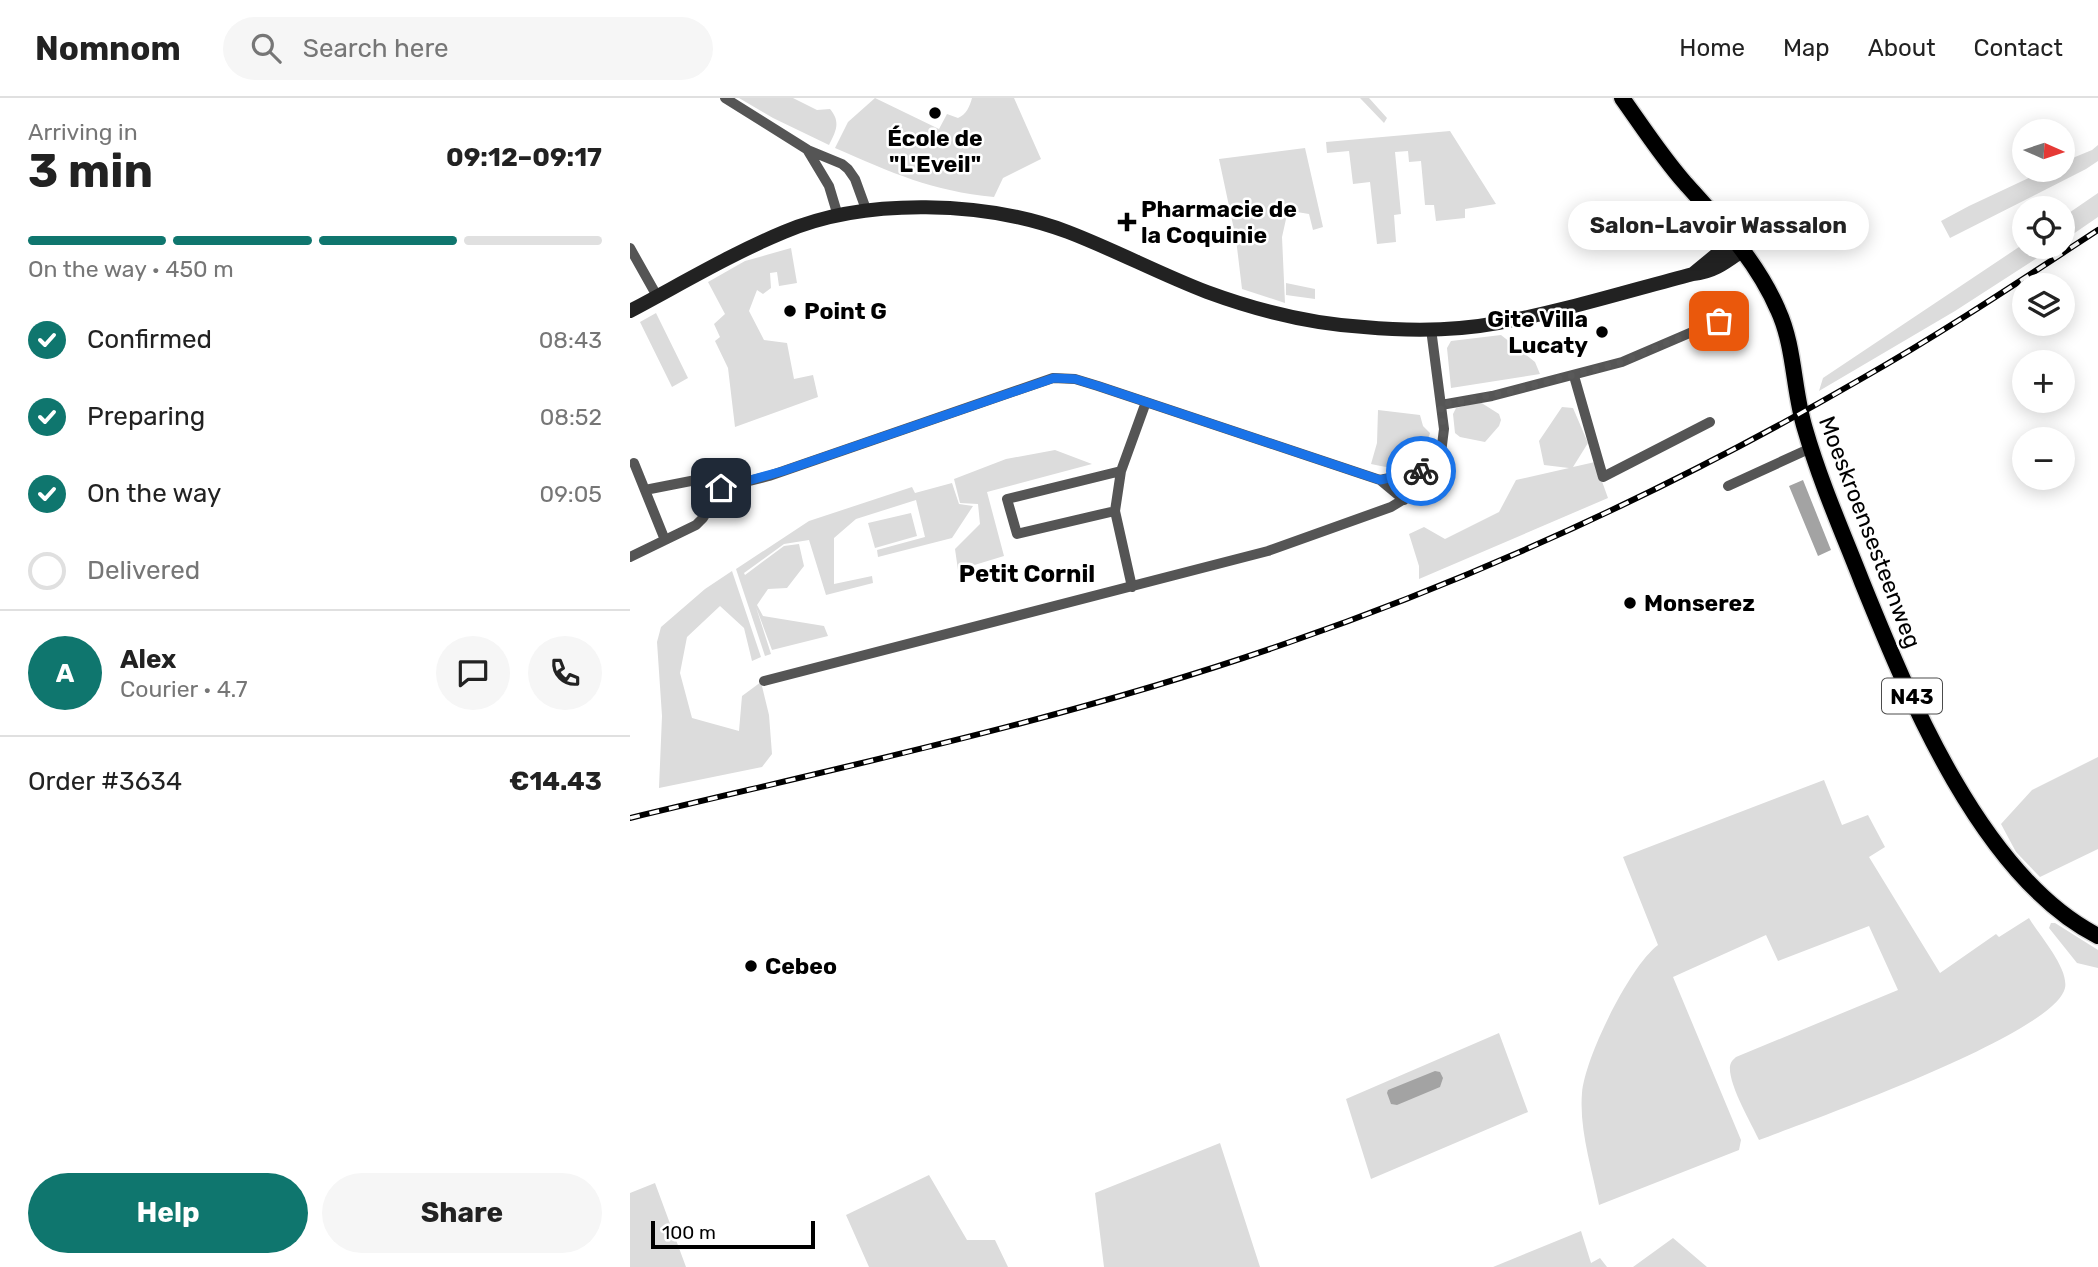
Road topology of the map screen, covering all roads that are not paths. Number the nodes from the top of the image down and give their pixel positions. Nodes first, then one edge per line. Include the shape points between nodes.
1 (725, 98) edge
2 (1622, 98) edge
3 (808, 150) junction
4 (867, 212) junction
5 (838, 216) junction
6 (1738, 245) junction
7 (630, 248) edge
8 (657, 296) junction
9 (630, 311) edge
10 (1741, 312) dead end
11 (1431, 329) junction
12 (1574, 376) junction
13 (1146, 402) junction
14 (1440, 405) junction
15 (1710, 422) dead end
16 (1811, 447) junction
17 (634, 463) dead end
18 (1436, 468) junction
19 (1121, 471) junction
20 (1380, 480) junction
21 (1728, 486) dead end
22 (721, 488) junction
23 (645, 490) junction
24 (1404, 500) junction
25 (1115, 511) junction
26 (665, 540) junction
27 (630, 556) edge
28 (1132, 587) junction
29 (764, 681) dead end
30 (2098, 936) edge

1 - 3 street
2 - 6 main road, N43 via 1683,181
3 - 4 street via 849,169
3 - 5 street via 829,186
4 - 5 main road
4 - 11 main road via 911,206 1001,213 1068,232 1260,309 1363,327
5 - 8 main road via 784,232
6 - 11 main road via 1716,269 1496,324
6 - 16 main road, Moeskroensesteenweg / N43 via 1783,322
7 - 8 street
8 - 9 main road
10 - 12 street via 1654,350
11 - 14 street
12 - 14 street
12 - 15 street via 1604,477
13 - 19 street
13 - 20 street
13 - 22 street via 1075,379 1054,378
14 - 18 street via 1443,445
16 - 21 street
16 - 30 main road, Moeskroensesteenweg / N43 via 1891,652 1933,741 1979,821 2038,892
17 - 23 street
18 - 20 street
18 - 24 street via 1419,490
19 - 25 street
19 - 25 street via 1007,499 1017,534
20 - 24 street
22 - 23 street via 701,479
22 - 26 street via 704,518
23 - 26 street
24 - 28 street via 1268,551
25 - 28 street
26 - 27 street
28 - 29 street

